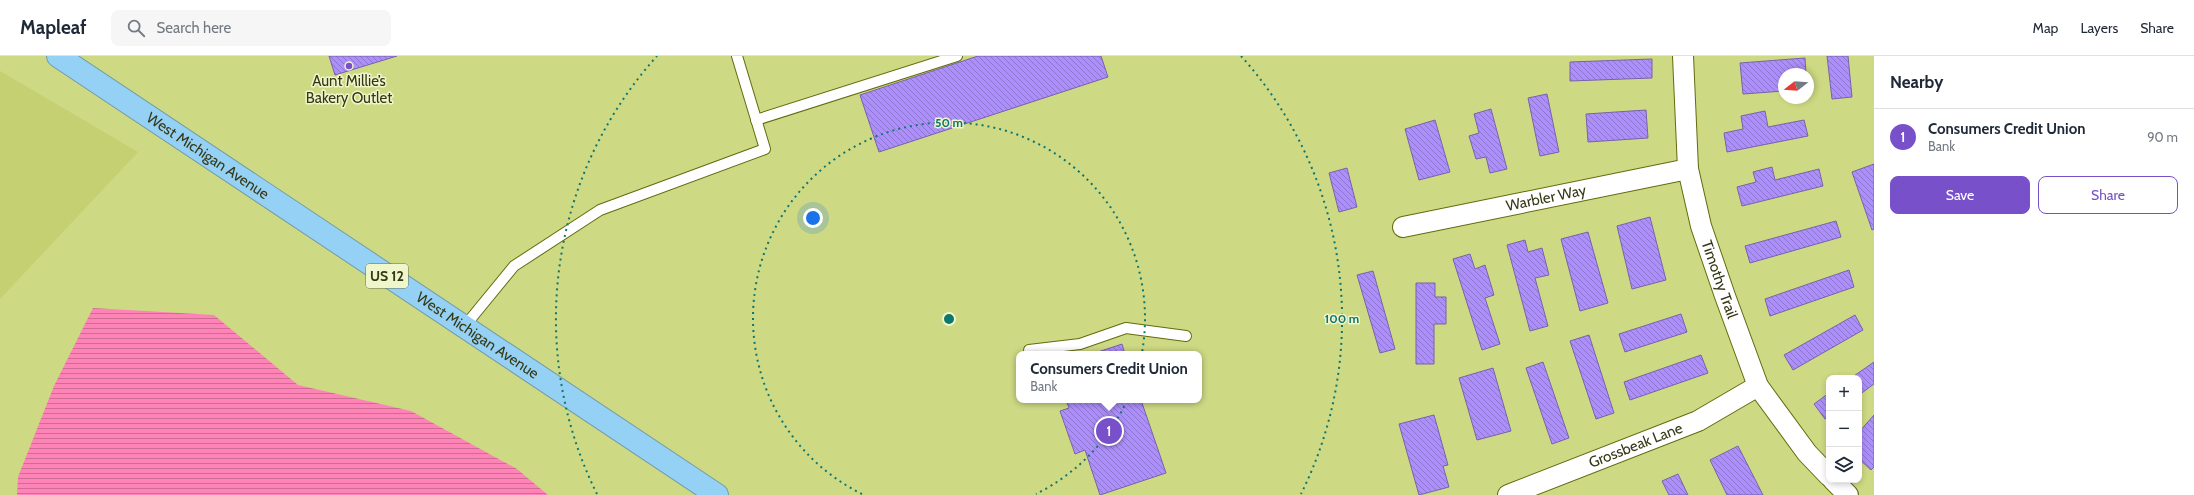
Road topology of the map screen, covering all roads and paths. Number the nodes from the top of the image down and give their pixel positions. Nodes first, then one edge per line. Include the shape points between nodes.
1 (58, 56) edge
2 (737, 56) edge
3 (957, 56) edge
4 (1683, 56) edge
5 (756, 120) junction
6 (1688, 169) junction
7 (1403, 227) dead end
8 (464, 327) junction
9 (1186, 336) dead end
10 (1029, 350) dead end
11 (1758, 386) junction
12 (1826, 473) edge
13 (1836, 483) edge
14 (717, 495) edge
15 (1508, 495) edge
16 (1848, 495) edge

1 - 8 highway, West Michigan Avenue / US 12
2 - 5 lane
3 - 5 lane
4 - 6 street, Timothy Trail
5 - 8 lane via 765,149 600,210 514,266
6 - 7 street, Warbler Way
6 - 11 street, Timothy Trail via 1701,226
8 - 14 highway, West Michigan Avenue / US 12
9 - 10 lane via 1126,328 1080,344
11 - 12 street, Timothy Trail via 1807,453
11 - 15 street, Grossbeak Lane via 1698,421
13 - 16 street

